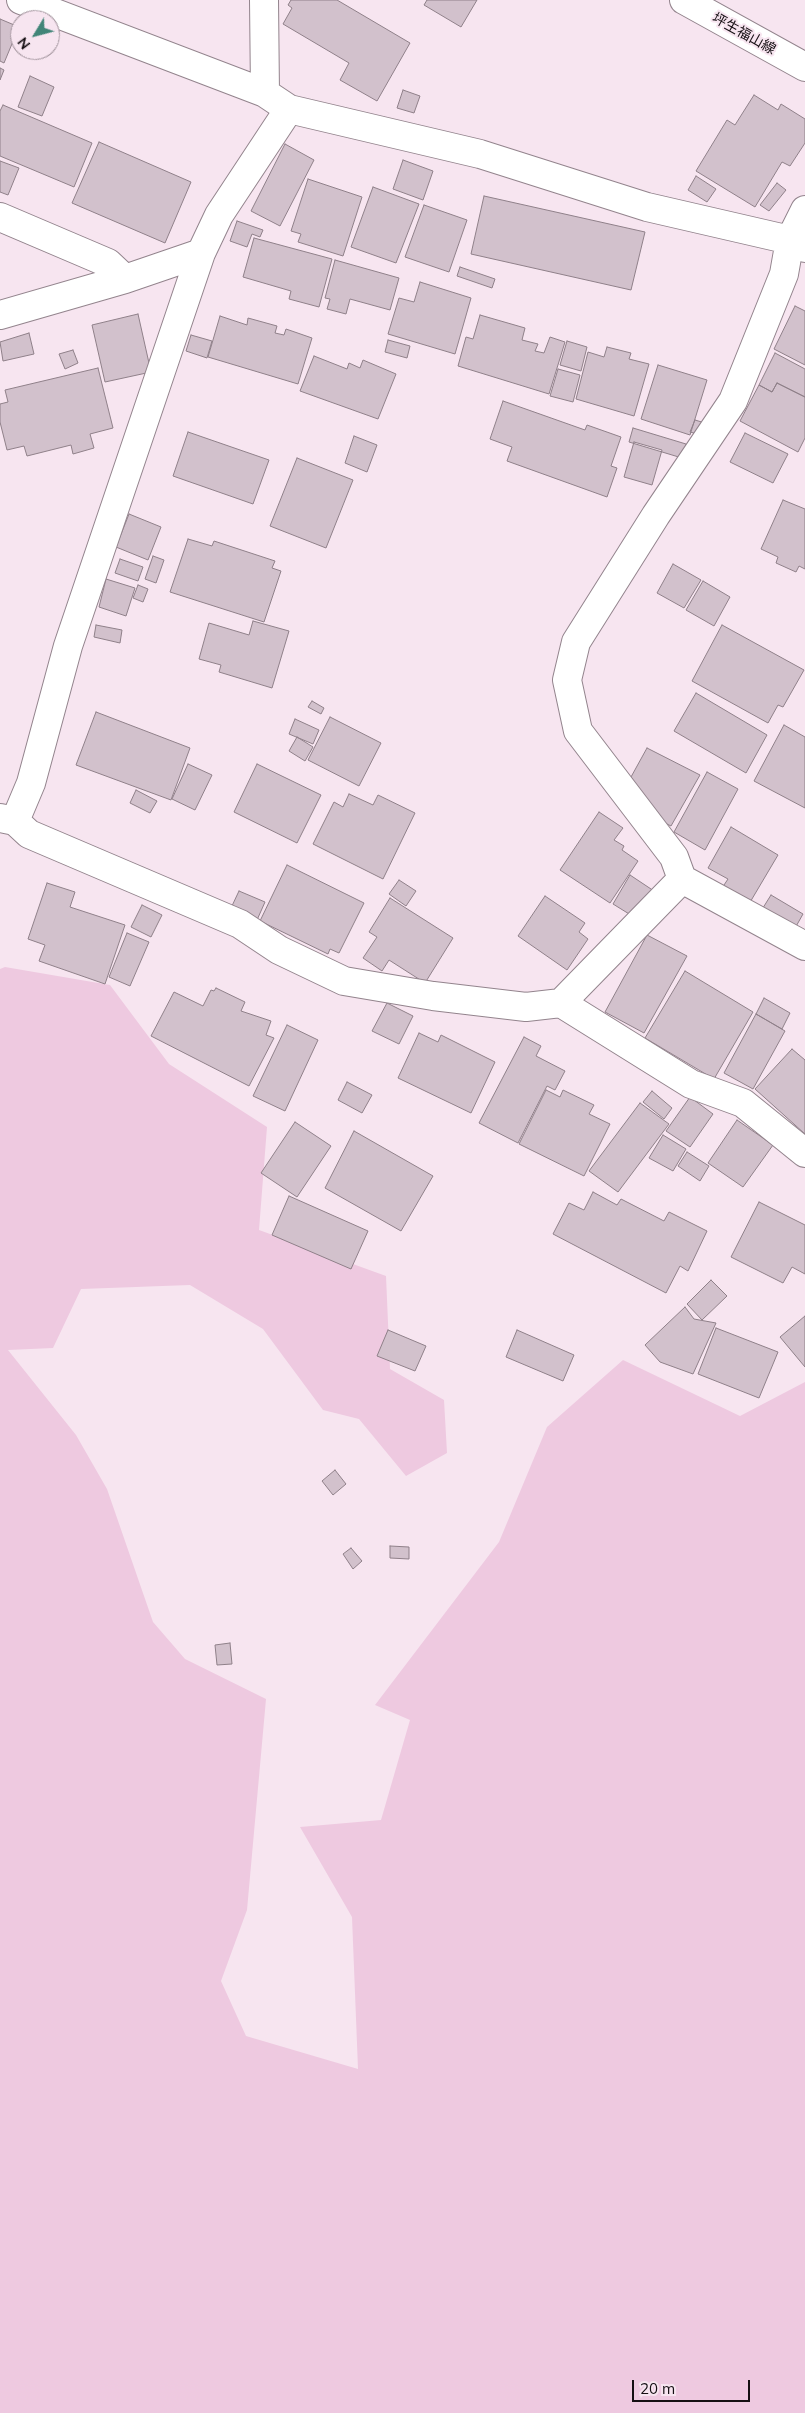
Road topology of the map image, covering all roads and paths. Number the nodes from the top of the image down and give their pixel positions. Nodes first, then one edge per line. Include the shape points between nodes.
1 (21, 0) edge
2 (264, 0) edge
3 (684, 0) edge
4 (805, 67) edge
5 (265, 93) junction
6 (289, 109) junction
7 (805, 210) edge
8 (0, 217) edge
9 (798, 244) edge
10 (201, 253) junction
11 (125, 279) junction
12 (0, 315) edge
13 (7, 820) edge
14 (682, 879) junction
15 (805, 946) edge
16 (561, 1003) junction
17 (805, 1153) edge

1 - 5 street
2 - 5 street
3 - 4 street, 坪生福山線
5 - 6 street
6 - 9 street via 480,154 646,207
6 - 10 street via 219,215
7 - 9 street
8 - 11 street via 108,263
9 - 14 street via 732,401 576,642 568,680 578,731 674,857
10 - 11 street
10 - 13 street via 68,646 31,782
11 - 12 street
13 - 16 street via 29,834 240,924 278,950 344,980 433,996 526,1007
14 - 15 street
14 - 16 street
16 - 17 street via 691,1084 743,1103

